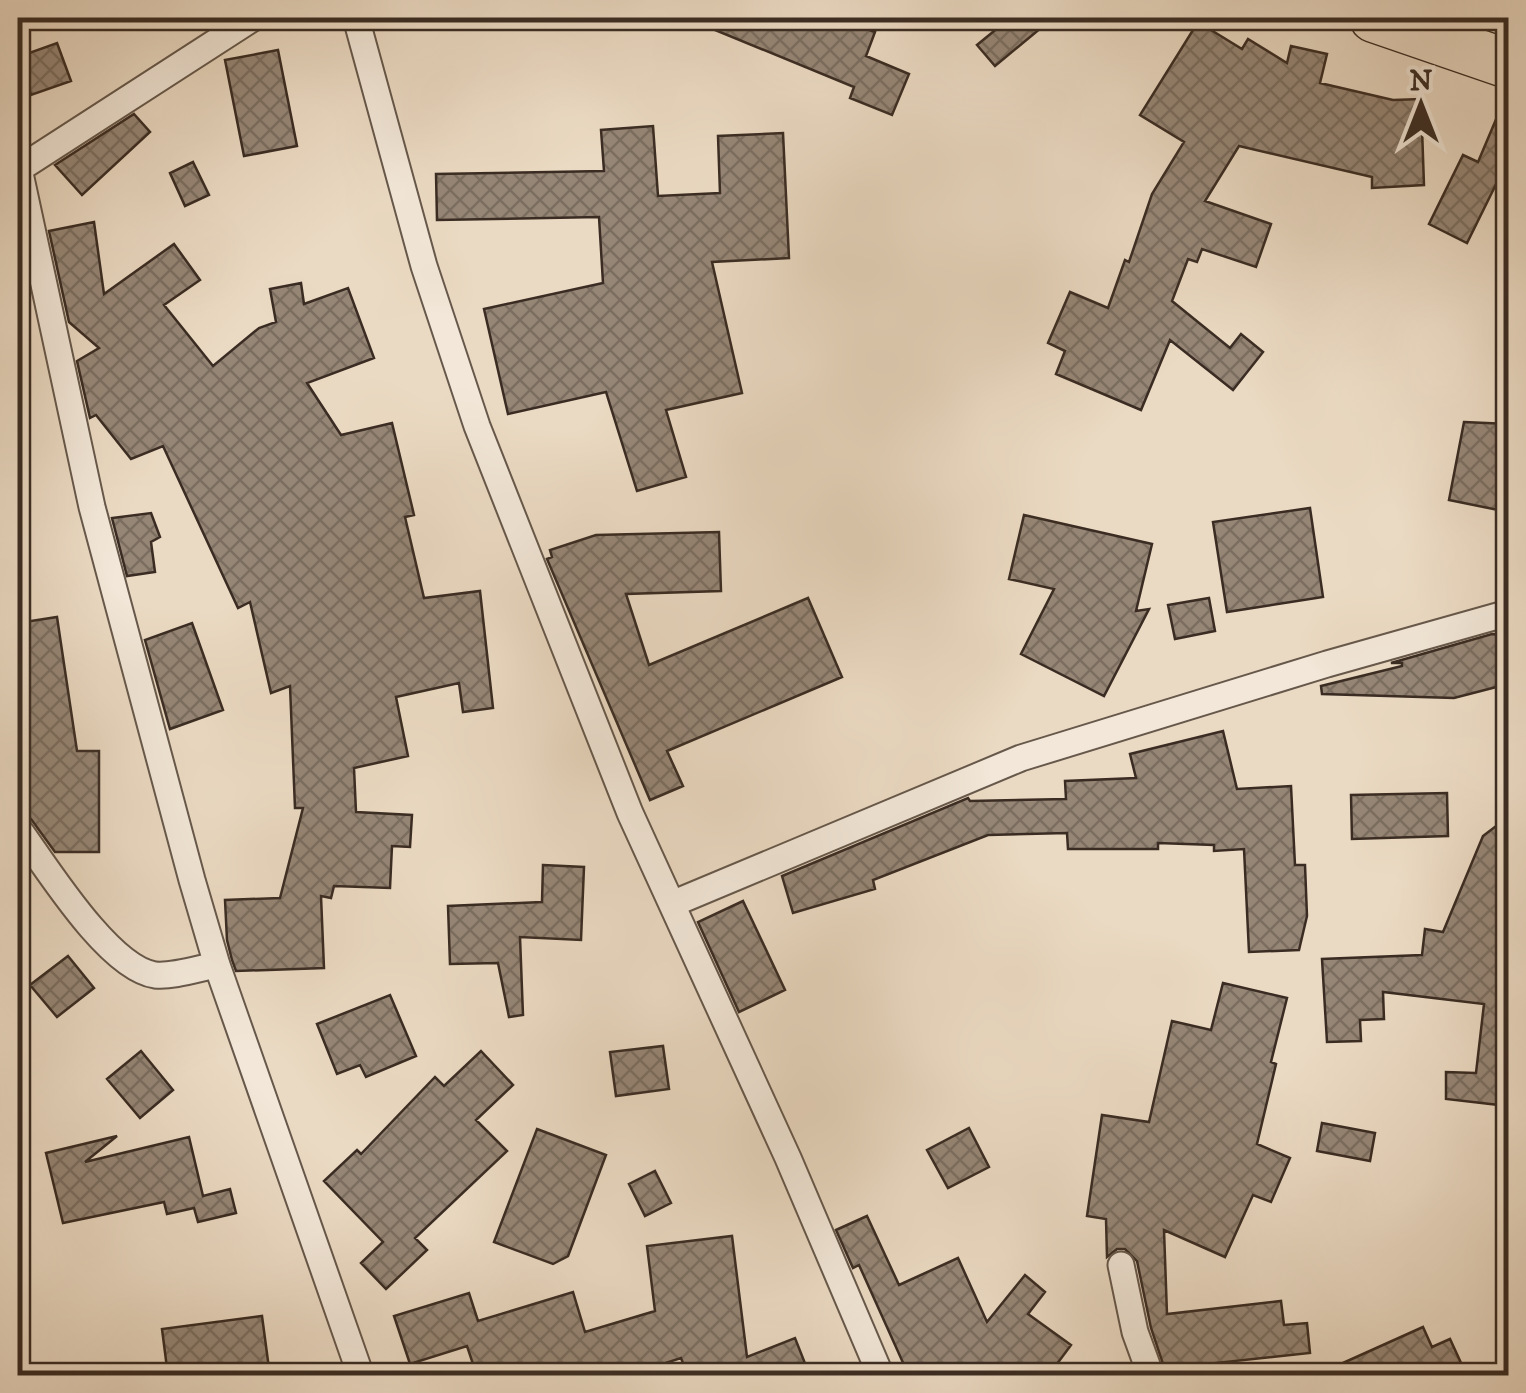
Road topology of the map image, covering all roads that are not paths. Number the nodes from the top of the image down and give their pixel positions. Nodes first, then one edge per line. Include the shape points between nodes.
1 (253, 18) edge
2 (356, 18) edge
3 (1374, 18) edge
4 (1508, 64) edge
5 (18, 167) edge
6 (1508, 614) edge
7 (18, 828) edge
8 (672, 904) junction
9 (218, 965) junction
10 (1120, 1266) dead end
11 (362, 1376) edge
12 (880, 1376) edge
13 (1151, 1376) edge

1 - 5 street
2 - 8 street via 424,266 477,426
3 - 4 highway
5 - 9 street via 92,507
6 - 8 street via 1021,758
7 - 9 street via 95,932 129,962 156,975
8 - 12 street
9 - 11 street
10 - 13 street

